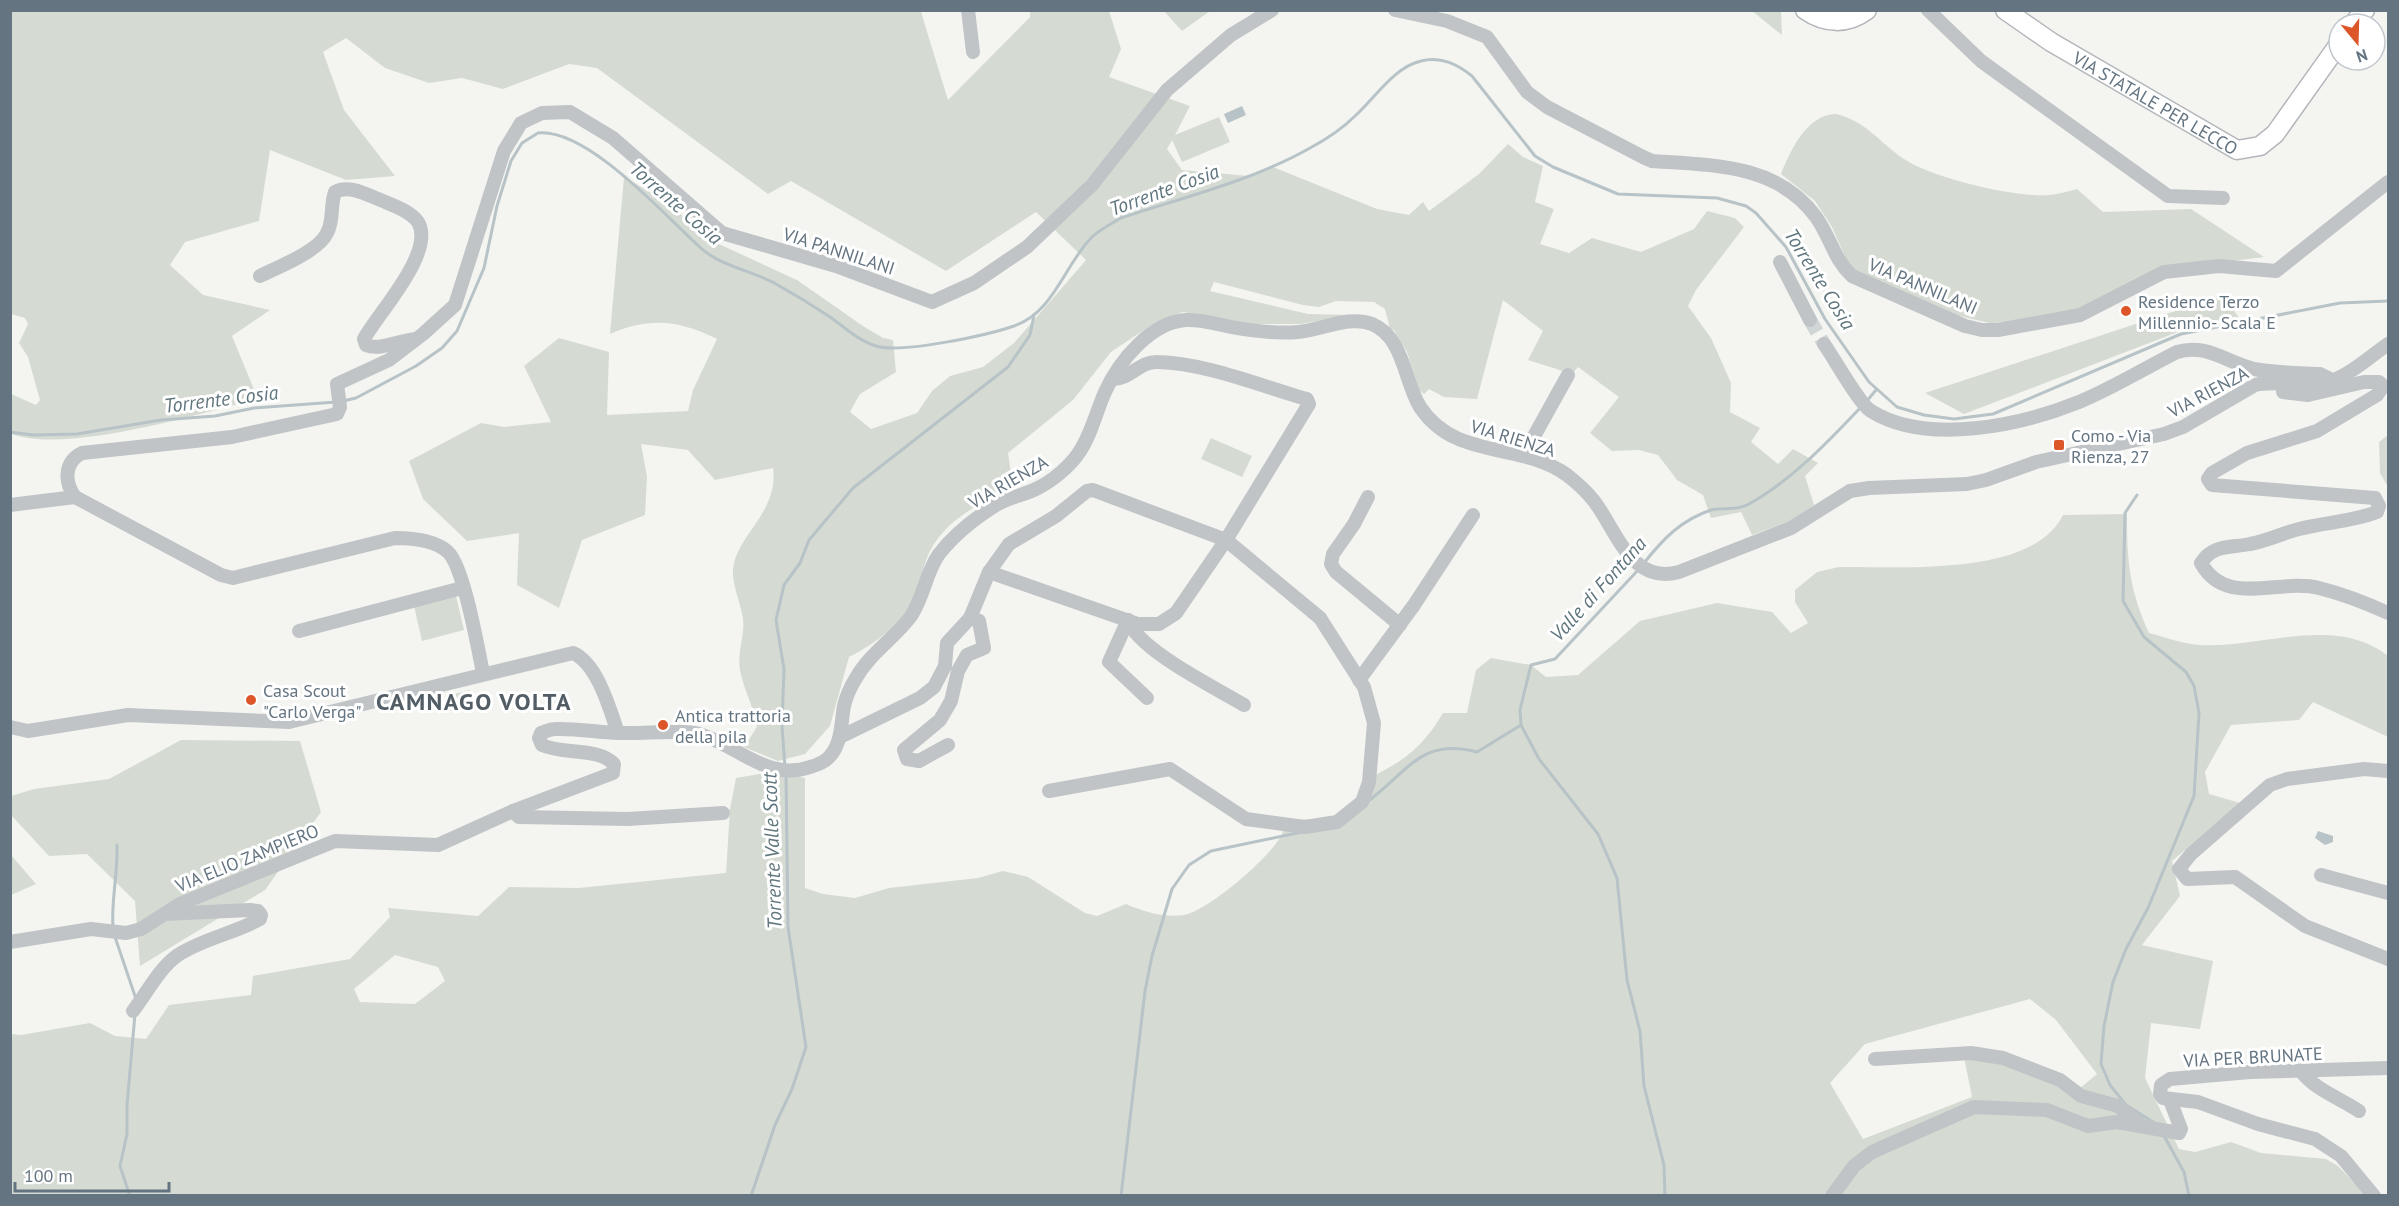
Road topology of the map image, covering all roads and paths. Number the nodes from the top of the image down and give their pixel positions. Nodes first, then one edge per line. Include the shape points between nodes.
1 (968, 10) edge
2 (1272, 10) edge
3 (1395, 10) edge
4 (1805, 10) edge
5 (1867, 10) edge
6 (1928, 10) edge
7 (2005, 10) edge
8 (973, 52) dead end
9 (2327, 61) edge
10 (2388, 182) edge
11 (2223, 198) dead end
12 (1780, 262) dead end
13 (260, 276) dead end
14 (1810, 320) tunnel mouth
15 (416, 339) junction
16 (1824, 344) tunnel mouth
17 (2388, 344) edge
18 (1568, 375) dead end
19 (1112, 379) junction
20 (2330, 379) junction
21 (2283, 384) junction
22 (1523, 456) junction
23 (1368, 497) dead end
24 (75, 498) junction
25 (10, 505) edge
26 (1473, 515) dead end
27 (1226, 540) junction
28 (989, 572) junction
29 (462, 588) junction
30 (2388, 613) edge
31 (970, 618) junction
32 (1128, 620) junction
33 (1400, 625) junction
34 (299, 631) dead end
35 (483, 673) junction
36 (1359, 680) junction
37 (1148, 698) dead end
38 (1244, 705) dead end
39 (10, 727) edge
40 (618, 733) junction
41 (840, 737) junction
42 (948, 745) dead end
43 (2388, 771) edge
44 (1049, 791) dead end
45 (513, 811) junction
46 (723, 813) dead end
47 (2321, 875) dead end
48 (2388, 892) edge
49 (164, 914) junction
50 (10, 942) edge
51 (2388, 959) edge
52 (136, 1006) dead end
53 (1875, 1059) dead end
54 (2388, 1068) edge
55 (2301, 1071) junction
56 (2170, 1100) junction
57 (2359, 1111) dead end
58 (2152, 1126) junction
59 (1832, 1196) edge
60 (2374, 1196) edge

1 - 8 street
2 - 15 street, VIA PANNILANI via 1231,35 1167,90 1092,185 1028,247 974,284 932,302 836,266 722,233 613,138 570,112 542,112 521,123 504,151 455,305
3 - 10 street, VIA PANNILANI via 1447,21 1487,37 1527,92 1547,107 1643,157 1731,167 1773,180 1807,204 1839,264 1852,276 1982,330 2080,315 2164,272 2220,266 2276,271
4 - 5 main road via 1834,22
6 - 11 street via 1981,61 2168,196
7 - 9 main road, VIA STATALE PER LECCO via 2051,42 2236,150 2260,146 2275,134
12 - 14 street
13 - 15 street via 321,242 330,225 332,200 340,189 355,190 391,204 418,223 421,232 416,260 364,339 373,348
15 - 24 street via 388,360 337,384 340,407 336,414 232,437 90,452 73,458 68,485
16 - 20 street via 1870,411 1920,429 1990,427 2078,402 2177,352 2193,348 2253,369 2320,374
17 - 20 street, VIA RIENZA via 2349,372
18 - 22 street
19 - 22 street, VIA RIENZA via 1142,341 1161,326 1180,320 1277,333 1303,332 1348,321 1370,323 1385,332 1395,345 1415,398 1442,429 1478,448
19 - 27 street via 1120,379 1142,364 1155,361 1185,364 1307,399 1310,404 1297,429
19 - 41 street, VIA RIENZA via 1078,454 1039,488 998,503 956,535 936,558 910,617 877,649 857,676 845,702
20 - 21 street, VIA RIENZA via 2322,384
21 - 22 street, VIA RIENZA via 2254,385 2174,431 2036,462 1986,480 1948,486 1857,489 1791,528 1678,572 1659,574 1643,569 1630,557 1593,499 1568,476
21 - 30 street via 2283,392 2308,395 2364,382 2379,382 2382,389 2317,431 2247,453 2212,473 2208,478 2212,485 2375,498 2377,512 2300,528 2250,544 2218,548 2201,563 2217,584 2236,589 2292,585 2318,588
23 - 33 street via 1333,554 1331,564
24 - 25 street
24 - 29 street via 233,578 395,538 414,538 448,552 458,569
26 - 33 street
27 - 28 street via 1087,490 1056,516 1009,544
27 - 32 street via 1176,613 1160,624
27 - 36 street via 1320,618
28 - 31 street
28 - 32 street
29 - 34 street
29 - 35 street
31 - 41 street via 947,643 945,666 934,687 920,698
31 - 42 street via 979,621 984,648 967,655 940,720 904,750 907,759 920,761
32 - 37 street via 1104,666
32 - 38 street via 1149,647
33 - 36 street
35 - 39 street via 289,722 128,715 28,730
35 - 40 street via 573,653 603,690
36 - 44 street via 1374,723 1368,782 1362,802 1337,822 1305,827 1246,819 1170,769
40 - 41 street, VIA RIENZA via 698,734 756,763 796,772 830,756
40 - 45 street, VIA ELIO ZAMPIERO via 554,729 541,733 539,738 547,747 604,757 614,764 613,773
43 - 51 street via 2364,769 2270,784 2179,870 2187,879 2235,877 2305,926
45 - 46 street via 519,817 628,819
45 - 49 street, VIA ELIO ZAMPIERO via 431,847 334,842 180,903
47 - 48 street
49 - 50 street, VIA ELIO ZAMPIERO via 141,929 126,933 91,929
49 - 52 street via 250,910 261,915 246,927 178,955
53 - 58 street via 1990,1055 2043,1071 2081,1096 2118,1106
54 - 55 street, VIA PER BRUNATE
55 - 56 street, VIA PER BRUNATE via 2170,1079 2160,1090 2163,1098
55 - 57 street via 2314,1085
56 - 58 street via 2181,1132
56 - 60 street via 2198,1102 2315,1139 2340,1156
58 - 59 street via 2117,1122 2088,1126 2047,1110 1965,1109 1872,1152 1854,1166

